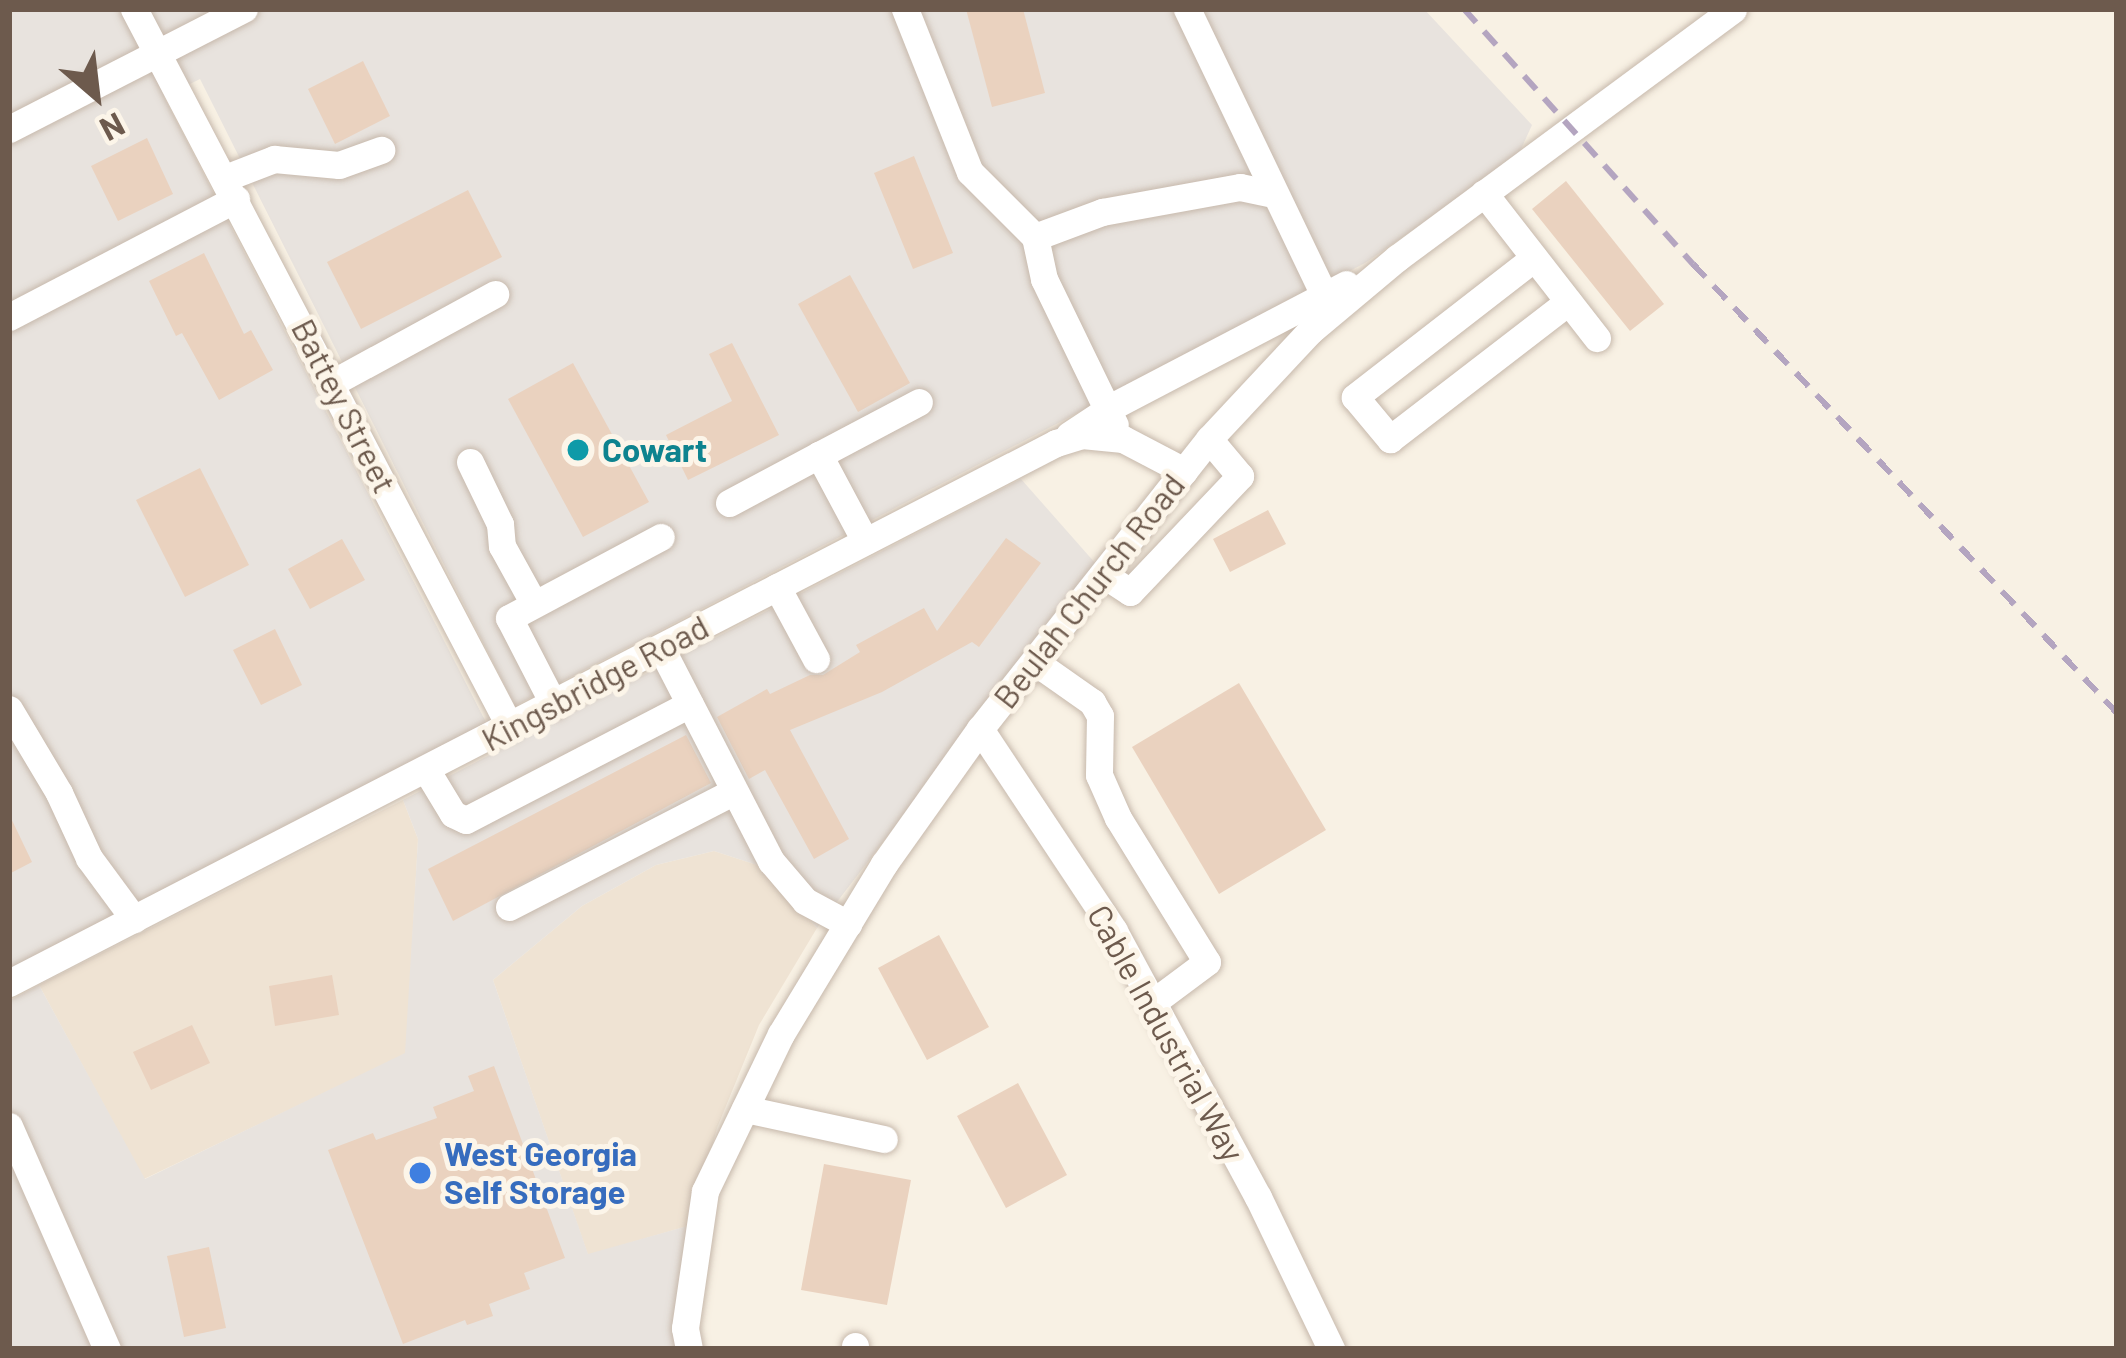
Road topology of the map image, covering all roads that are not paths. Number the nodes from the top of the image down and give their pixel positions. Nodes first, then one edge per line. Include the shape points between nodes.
1 (134, 9) edge
2 (244, 9) edge
3 (905, 9) edge
4 (1187, 9) edge
5 (1733, 9) edge
6 (157, 51) junction
7 (9, 129) edge
8 (381, 150) dead end
9 (231, 189) junction
10 (1484, 193) junction
11 (1273, 194) junction
12 (1035, 237) junction
13 (1534, 258) junction
14 (495, 294) dead end
15 (1568, 302) junction
16 (1328, 303) junction
17 (9, 317) edge
18 (1597, 338) dead end
19 (332, 383) junction
20 (919, 403) dead end
21 (1106, 410) junction
22 (1123, 439) junction
23 (1209, 439) junction
24 (1057, 443) junction
25 (819, 454) junction
26 (470, 462) dead end
27 (1184, 471) junction
28 (729, 503) dead end
29 (661, 537) dead end
30 (865, 542) junction
31 (1105, 575) junction
32 (777, 587) junction
33 (534, 604) junction
34 (662, 648) junction
35 (816, 659) dead end
36 (1035, 662) junction
37 (690, 704) junction
38 (554, 705) junction
39 (9, 709) edge
40 (510, 728) junction
41 (980, 729) junction
42 (427, 771) junction
43 (733, 792) junction
44 (509, 907) dead end
45 (134, 919) junction
46 (848, 924) junction
47 (9, 983) edge
48 (1152, 1003) junction
49 (745, 1109) junction
50 (9, 1126) edge
51 (884, 1139) dead end
52 (107, 1349) edge
53 (688, 1349) edge
54 (1331, 1349) edge

1 - 6 street, Battey Street
2 - 6 street
3 - 12 street via 970,172
4 - 11 street
5 - 10 street, Beulah Church Road
6 - 7 street
6 - 9 street, Battey Street
8 - 9 street via 339,165 274,159
9 - 17 street
9 - 19 street, Battey Street
10 - 13 street
10 - 16 street, Beulah Church Road
11 - 12 street via 1240,187 1102,212
11 - 16 street
12 - 21 street via 1044,279
13 - 15 street
13 - 15 street via 1354,397 1390,439
14 - 19 street
15 - 18 street
16 - 21 street
16 - 23 street, Beulah Church Road
19 - 40 street, Battey Street
20 - 25 street
21 - 22 street
21 - 24 street
22 - 24 street, Kingsbridge Road via 1082,435
22 - 27 street, Kingsbridge Road
23 - 27 street, Beulah Church Road
23 - 31 street via 1240,476 1130,592
24 - 30 street, Kingsbridge Road
25 - 28 street
25 - 30 street
26 - 33 street
27 - 31 street, Beulah Church Road
29 - 33 street
30 - 32 street, Kingsbridge Road
31 - 36 street, Beulah Church Road
32 - 34 street, Kingsbridge Road
32 - 35 street
33 - 38 street via 509,618
34 - 37 street
34 - 38 street, Kingsbridge Road
36 - 41 street, Beulah Church Road
36 - 48 street via 1092,702 1100,716 1099,775 1118,818 1207,962
37 - 42 street via 466,820 453,814
37 - 43 street
38 - 40 street, Kingsbridge Road
39 - 45 street via 88,858
40 - 42 street, Kingsbridge Road
41 - 46 street, Beulah Church Road
41 - 48 street, Cable Industrial Way via 1114,931
42 - 45 street, Kingsbridge Road
43 - 44 street
43 - 46 street via 786,883
45 - 47 street, Kingsbridge Road
46 - 49 street, Beulah Church Road
48 - 54 street, Cable Industrial Way
49 - 51 street
49 - 53 street, Beulah Church Road via 705,1191
50 - 52 street

